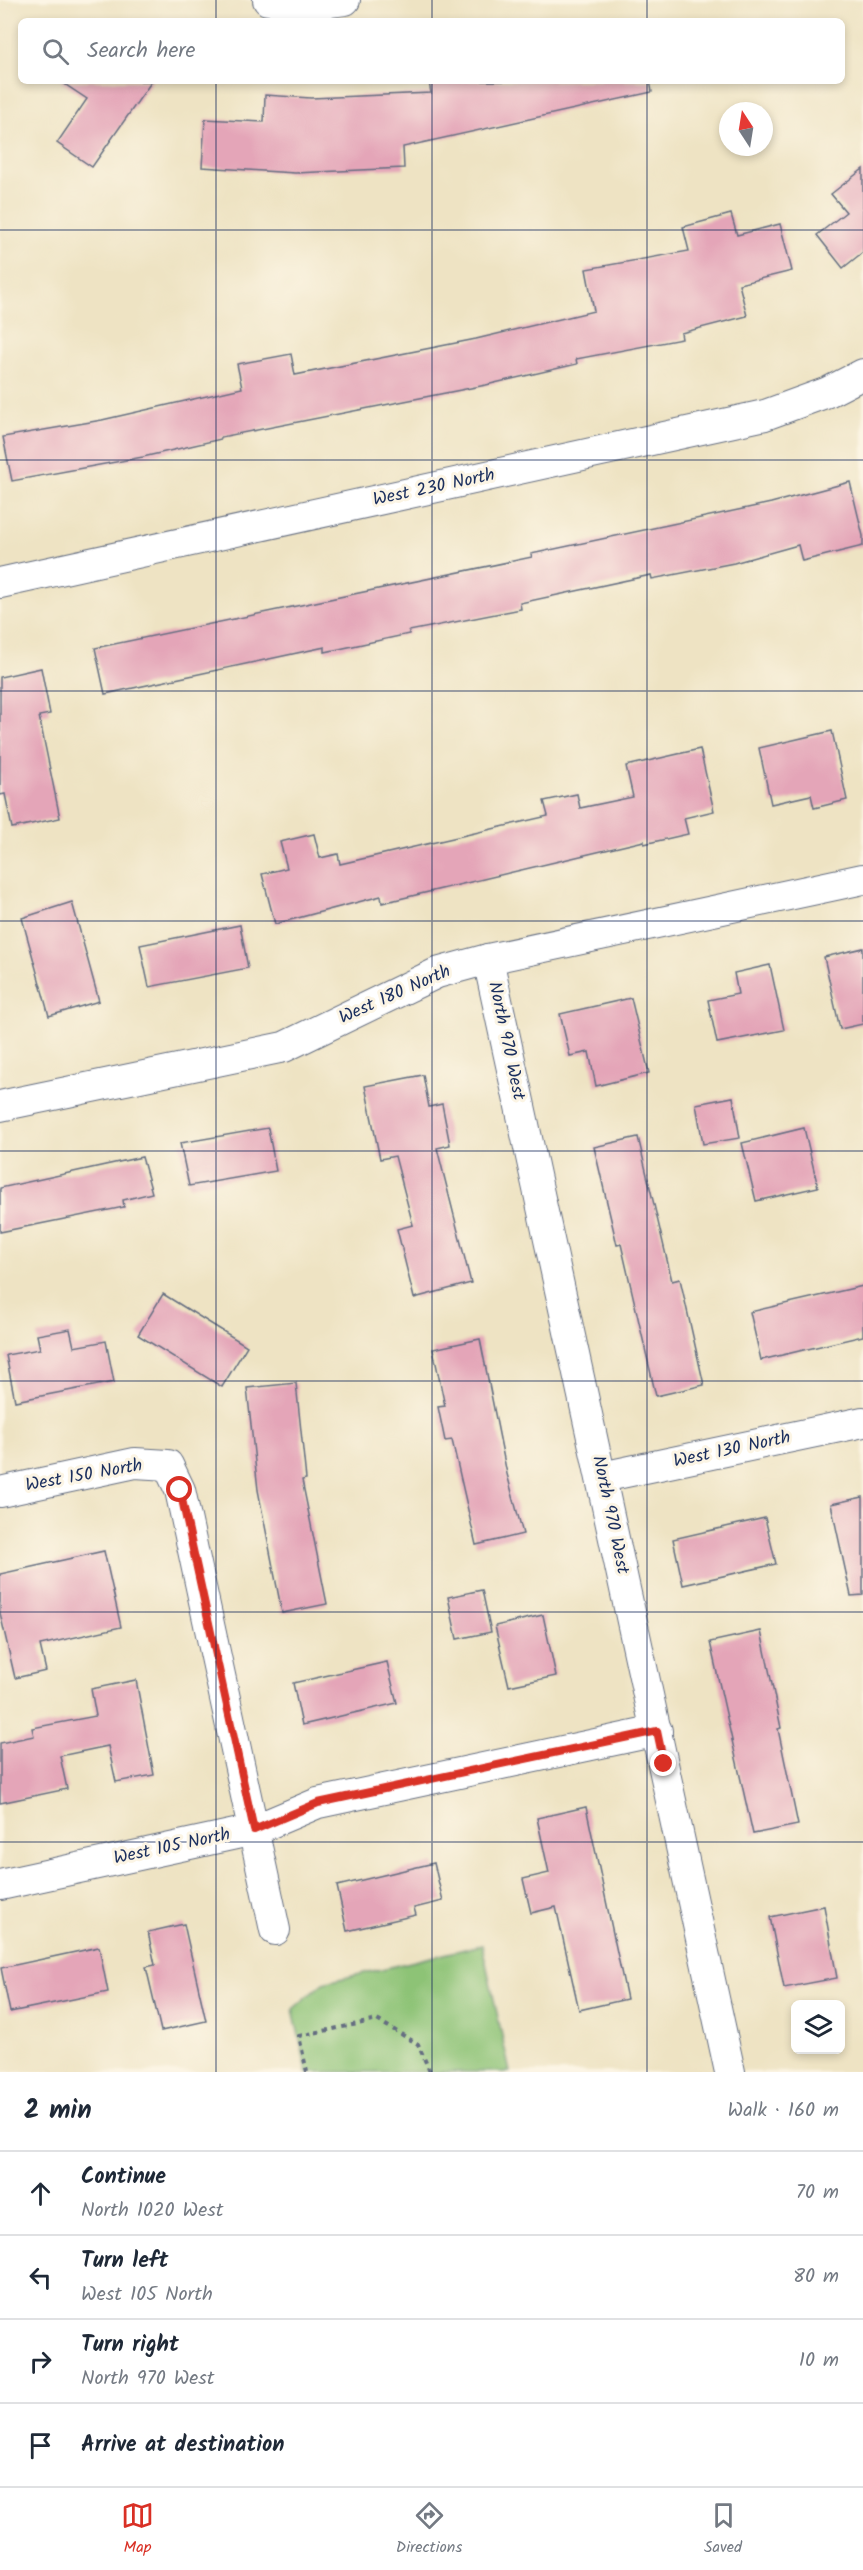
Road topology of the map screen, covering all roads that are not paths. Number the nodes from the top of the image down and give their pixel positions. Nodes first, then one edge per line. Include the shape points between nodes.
1 (268, 0) edge
2 (345, 0) edge
3 (863, 374) edge
4 (0, 583) edge
5 (863, 879) edge
6 (488, 959) junction
7 (0, 1106) edge
8 (863, 1422) edge
9 (602, 1478) junction
10 (0, 1492) edge
11 (657, 1731) junction
12 (254, 1830) junction
13 (0, 1884) edge
14 (275, 1930) dead end
15 (730, 2072) edge

1 - 2 street via 306,5
3 - 4 street, West 230 North via 828,392 765,415
5 - 6 street, West 180 North
6 - 7 street, West 180 North via 437,973 284,1047
6 - 9 street, North 970 West
8 - 9 street, West 130 North
9 - 11 street, North 970 West
10 - 12 street, West 150 North via 135,1463 168,1465 180,1490
11 - 12 street, West 105 North via 318,1803
11 - 15 street, North 970 West
12 - 13 street, West 105 North
12 - 14 street

